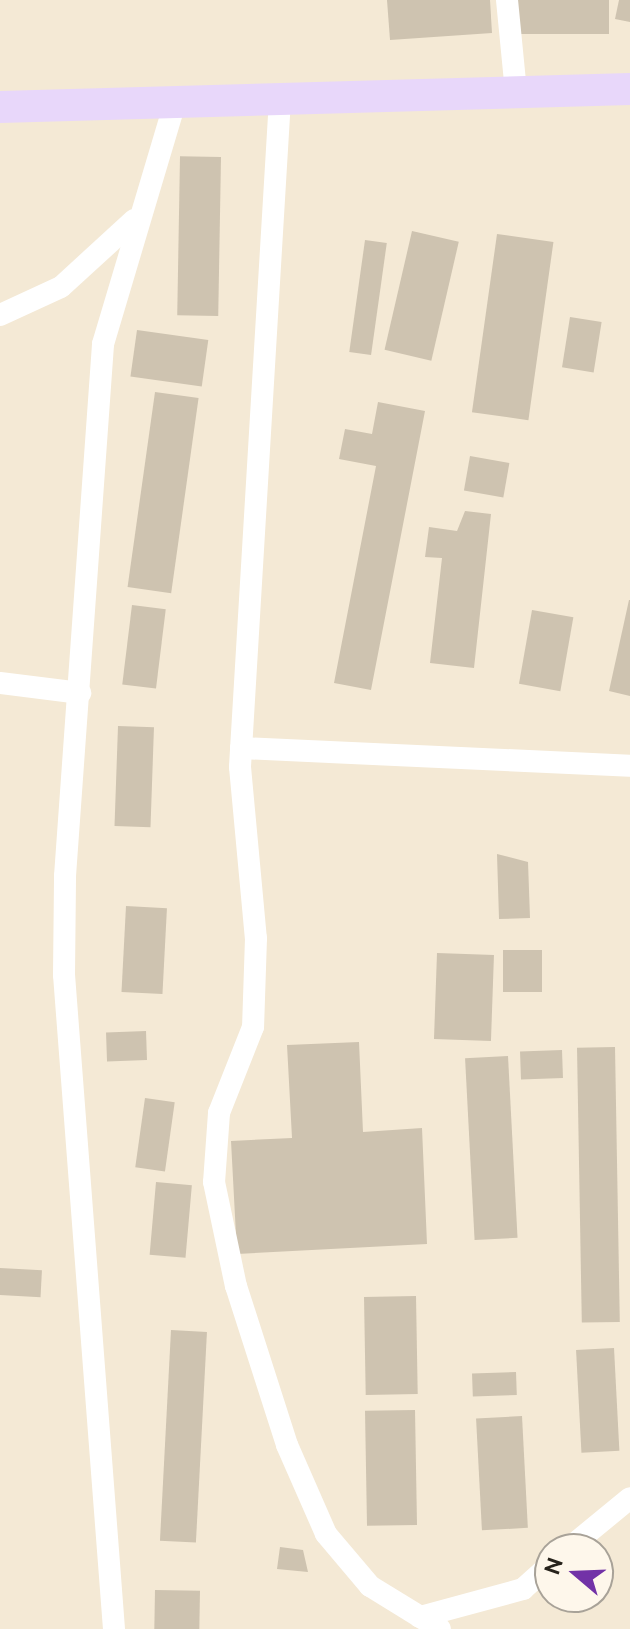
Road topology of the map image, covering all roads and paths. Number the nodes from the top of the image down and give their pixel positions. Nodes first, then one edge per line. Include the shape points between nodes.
1 (507, 0) edge
2 (630, 89) edge
3 (516, 92) junction
4 (280, 99) junction
5 (175, 102) junction
6 (0, 107) edge
7 (137, 218) junction
8 (0, 315) edge
9 (0, 683) edge
10 (80, 693) junction
11 (241, 748) junction
12 (630, 766) edge
13 (630, 1498) edge
14 (587, 1533) edge
15 (534, 1579) edge
16 (420, 1617) junction
17 (114, 1629) edge
18 (440, 1629) edge

1 - 3 street
2 - 3 main road
3 - 4 main road
4 - 5 main road
4 - 11 street
5 - 6 main road
5 - 7 street
7 - 8 street via 61,287
7 - 10 street via 103,344
9 - 10 street
10 - 17 street via 64,975
11 - 12 street
11 - 16 street via 256,938 253,1027 219,1113 214,1182 245,1315 287,1445 326,1534 370,1586
13 - 14 street
15 - 16 street via 523,1589
16 - 18 street

